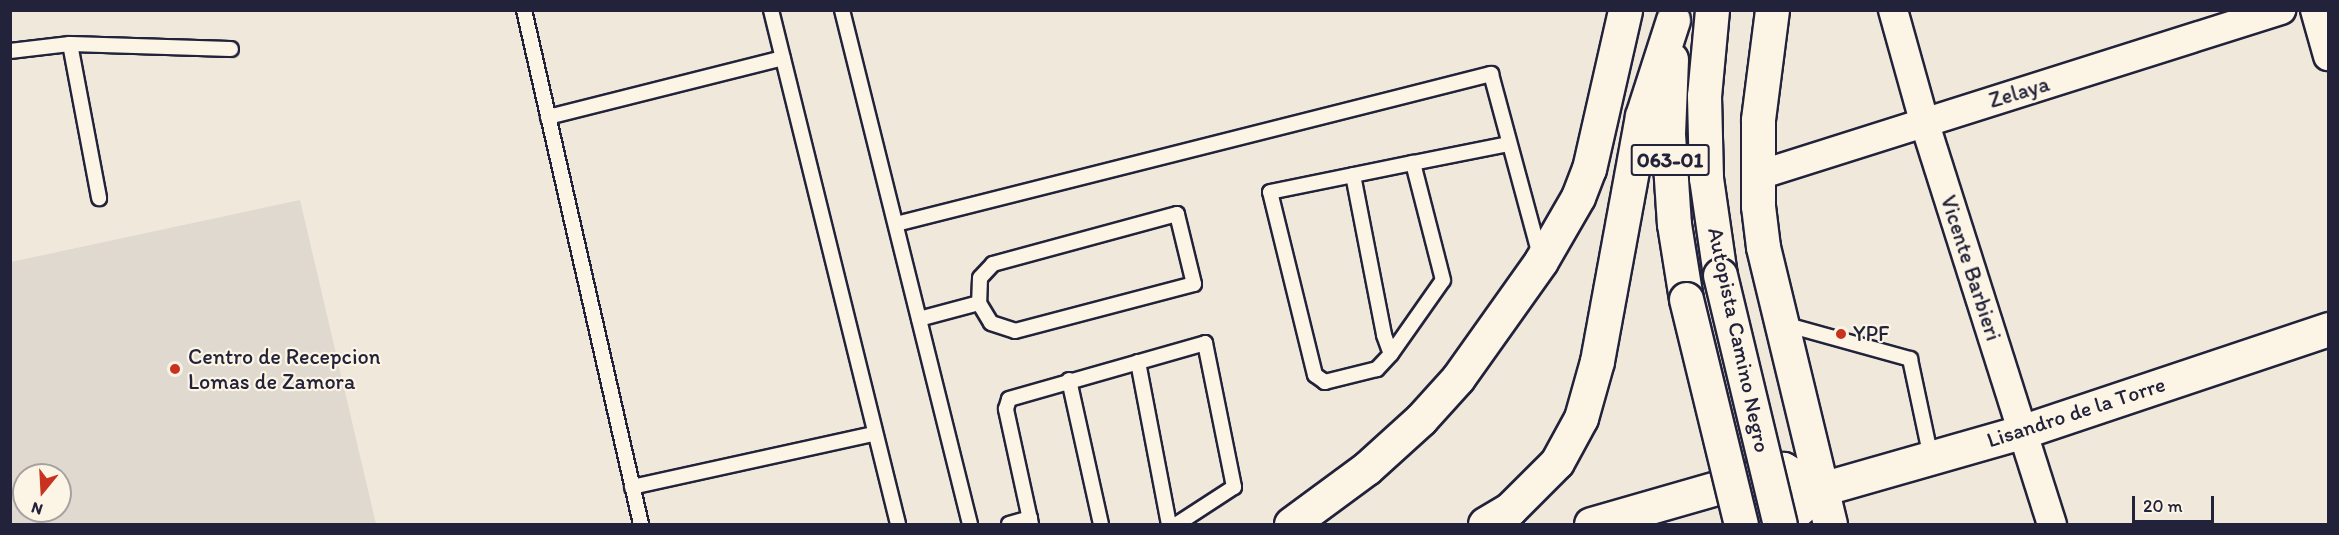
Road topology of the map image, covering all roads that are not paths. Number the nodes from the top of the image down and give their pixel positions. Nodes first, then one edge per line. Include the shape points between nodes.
1 (524, 10) edge
2 (771, 10) edge
3 (842, 10) edge
4 (1624, 10) edge
5 (1712, 10) edge
6 (1772, 10) edge
7 (1893, 10) edge
8 (2282, 10) edge
9 (2315, 10) edge
10 (1674, 15) edge
11 (70, 44) junction
12 (231, 49) dead end
13 (10, 51) edge
14 (2328, 56) edge
15 (783, 58) junction
16 (548, 117) junction
17 (1924, 122) junction
18 (1509, 144) junction
19 (1413, 163) junction
20 (1353, 175) junction
21 (1756, 176) junction
22 (99, 198) dead end
23 (896, 224) junction
24 (1541, 261) junction
25 (979, 303) junction
26 (919, 319) junction
27 (1781, 324) junction
28 (2328, 329) edge
29 (1391, 354) junction
30 (1138, 362) junction
31 (1069, 380) junction
32 (2024, 431) junction
33 (874, 434) junction
34 (1931, 458) junction
35 (632, 487) junction
36 (1821, 489) junction
37 (1031, 521) edge
38 (641, 525) edge
39 (898, 525) edge
40 (970, 525) edge
41 (1009, 525) edge
42 (1101, 525) edge
43 (1168, 525) edge
44 (1177, 525) edge
45 (1292, 525) edge
46 (1485, 525) edge
47 (1591, 525) edge
48 (1744, 525) edge
49 (1780, 525) edge
50 (1830, 525) edge
51 (2052, 525) edge

1 - 16 lane
2 - 15 lane
3 - 23 lane
4 - 24 main road via 1589,169 1578,197
5 - 49 main road, Autopista Camino Negro / 063-01, bridge via 1704,108 1706,178 1720,275
6 - 21 main road via 1758,120
7 - 17 street, Vicente Barbieri
8 - 17 street, Zelaya
9 - 14 street
10 - 46 main road via 1642,116 1597,361 1581,418 1557,462 1510,509
10 - 48 main road, Autopista Camino Negro / 063-01, bridge via 1668,134 1674,224 1686,299
11 - 12 lane
11 - 13 lane
11 - 22 lane
15 - 16 lane
15 - 33 lane
16 - 35 lane
17 - 21 street, Zelaya
17 - 32 street, Vicente Barbieri
18 - 19 lane
18 - 23 lane via 1491,74
18 - 24 lane
19 - 20 lane
19 - 29 lane via 1443,280
20 - 29 lane
20 - 29 lane via 1270,192 1315,375 1325,382 1377,369
21 - 27 main road via 1763,247
23 - 26 lane
24 - 45 main road via 1458,378 1421,419 1367,468
25 - 25 lane via 991,323 1015,330 1194,285 1177,214 993,264 980,278
25 - 26 lane
26 - 40 lane
27 - 34 lane via 1910,359
27 - 36 main road
28 - 32 main road, Lisandro de la Torre
30 - 31 lane
30 - 43 lane
30 - 44 lane via 1205,343 1234,487
31 - 37 lane via 1009,399 1006,409
31 - 42 lane
32 - 34 main road, Lisandro de la Torre
32 - 51 street, Vicente Barbieri
33 - 35 lane
33 - 39 lane
34 - 36 main road, Lisandro de la Torre
35 - 38 lane
36 - 47 main road via 1783,470
36 - 48 main road via 1795,512
36 - 50 main road
37 - 41 lane

